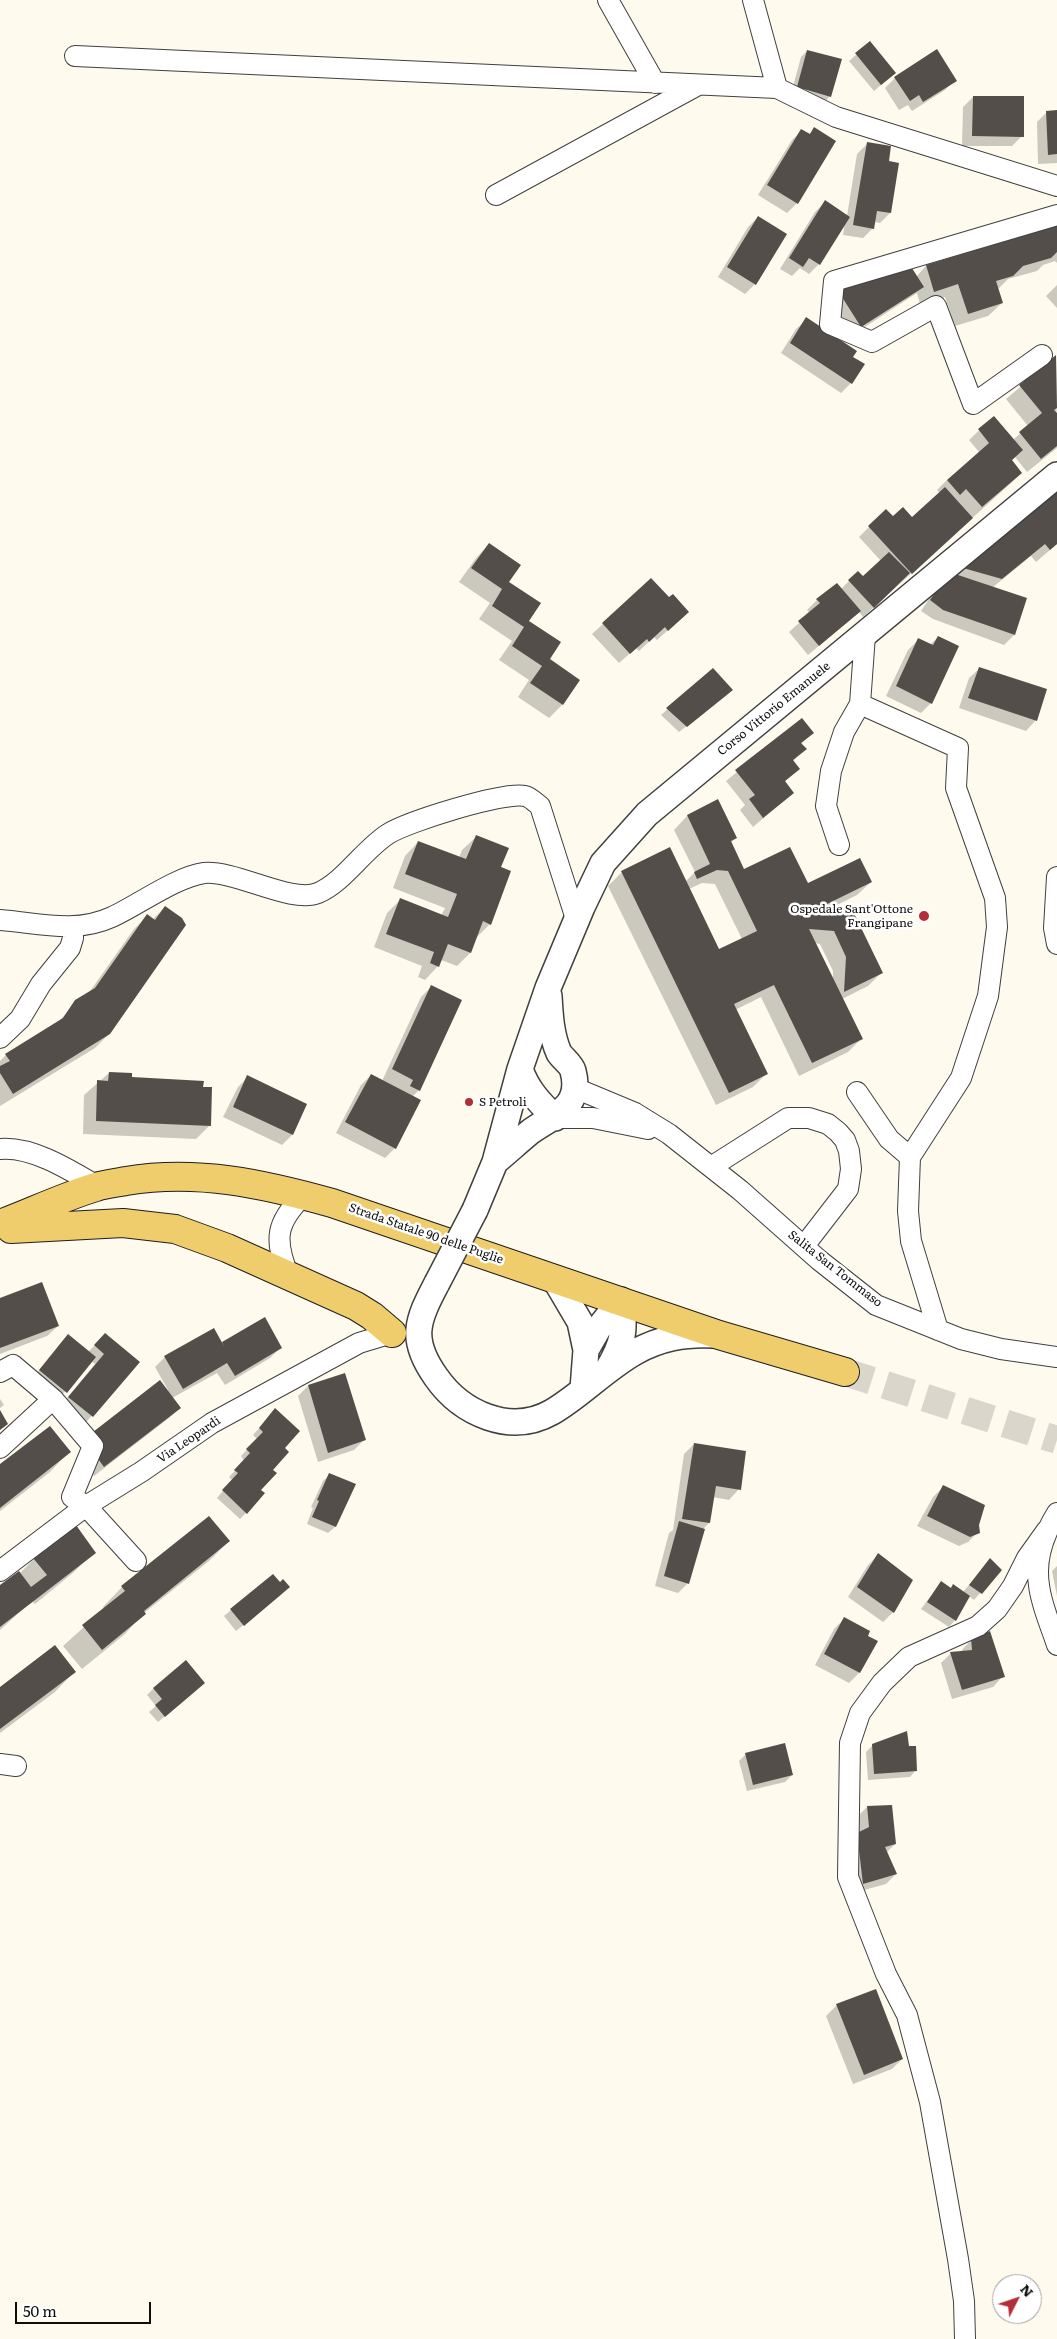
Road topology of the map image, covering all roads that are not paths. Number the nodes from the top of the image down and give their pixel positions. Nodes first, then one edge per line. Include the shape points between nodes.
1 (608, 0) edge
2 (753, 0) edge
3 (75, 56) dead end
4 (655, 83) junction
5 (698, 85) junction
6 (777, 88) junction
7 (1057, 186) edge
8 (496, 195) dead end
9 (1057, 215) edge
10 (1042, 355) dead end
11 (1057, 475) edge
12 (865, 635) junction
13 (860, 704) junction
14 (838, 845) dead end
15 (1057, 877) edge
16 (576, 919) junction
17 (0, 920) edge
18 (73, 928) junction
19 (1057, 944) edge
20 (548, 988) junction
21 (0, 1038) edge
22 (559, 1052) junction
23 (520, 1069) junction
24 (575, 1088) junction
25 (857, 1092) dead end
26 (555, 1118) junction
27 (669, 1134) junction
28 (0, 1149) edge
29 (910, 1157) junction
30 (495, 1162) junction
31 (711, 1167) junction
32 (97, 1186) junction
33 (304, 1195) junction
34 (0, 1224) edge
35 (0, 1229) edge
36 (804, 1246) junction
37 (289, 1277) junction
38 (554, 1278) junction
39 (622, 1300) junction
40 (938, 1330) junction
41 (719, 1335) junction
42 (405, 1336) junction
43 (586, 1350) junction
44 (1057, 1357) edge
45 (608, 1369) junction
46 (0, 1372) edge
47 (845, 1372) tunnel mouth
48 (582, 1389) junction
49 (53, 1399) junction
50 (0, 1448) edge
51 (86, 1506) junction
52 (1052, 1522) edge
53 (136, 1561) dead end
54 (0, 1571) edge
55 (1057, 1645) edge
56 (965, 2339) edge

1 - 4 street
2 - 6 street
3 - 4 street
4 - 5 street
5 - 6 street
5 - 8 street
6 - 7 street via 836,118
9 - 10 street via 834,281 830,324 872,342 936,306 973,404
11 - 12 street, Corso Vittorio Emanuele
12 - 13 street
12 - 16 street, Corso Vittorio Emanuele via 647,814 603,863
13 - 14 street via 844,732 831,771 826,806
13 - 29 street via 958,748 956,788 995,898 997,926 988,996 967,1060 961,1078
15 - 19 street via 1054,928
16 - 18 street via 540,806 526,796 507,795 457,808 389,834 318,893 298,894 239,878 205,873 189,877 110,918
16 - 20 street, Corso Vittorio Emanuele
17 - 18 street
18 - 21 street via 70,948 41,984 20,1019
20 - 22 street, Corso Vittorio Emanuele via 551,1026
20 - 23 street, Corso Vittorio Emanuele
22 - 23 street via 540,1055
22 - 24 street, Corso Vittorio Emanuele via 572,1070
23 - 26 street via 537,1100
23 - 30 street, Corso Vittorio Emanuele
24 - 26 street, Corso Vittorio Emanuele via 568,1104
24 - 27 street, Salita San Tommaso via 635,1113
25 - 29 street via 889,1139
26 - 27 street, Salita San Tommaso via 593,1118
26 - 30 street, Corso Vittorio Emanuele via 532,1131
27 - 31 street, Salita San Tommaso
28 - 32 street via 12,1148 58,1163
29 - 40 street via 908,1211 911,1241
30 - 42 street, Corso Vittorio Emanuele, bridge via 475,1210 422,1312
31 - 36 street, Salita San Tommaso
31 - 36 street via 788,1118 809,1118 828,1124 838,1132 849,1151 848,1189
32 - 33 main road, Strada Statale 90 delle Puglie via 183,1175 246,1182
32 - 34 main road, Strada Statale 90 delle Puglie
33 - 37 street via 290,1209 279,1238 279,1252
33 - 38 main road, Strada Statale 90 delle Puglie
35 - 37 main road via 123,1223 175,1229 227,1248
36 - 40 street, Salita San Tommaso via 876,1305
37 - 42 main road via 356,1306
38 - 39 main road, Strada Statale 90 delle Puglie
38 - 43 street via 580,1322
39 - 41 main road, Strada Statale 90 delle Puglie
39 - 43 street
39 - 45 street, Corso Vittorio Emanuele via 624,1330 621,1347
40 - 44 street, Salita San Tommaso via 1001,1349
41 - 45 street, Corso Vittorio Emanuele via 684,1334 651,1344
41 - 47 main road, Strada Statale 90 delle Puglie
42 - 48 street, Corso Vittorio Emanuele via 444,1389 461,1405 490,1419 509,1422 550,1413
42 - 51 street, Via Leopardi via 359,1343 212,1423
43 - 48 street
45 - 48 street, Corso Vittorio Emanuele
46 - 49 street via 13,1365
49 - 50 street
49 - 51 street via 93,1446 72,1498
51 - 53 street
51 - 54 street, Via Leopardi
52 - 55 street via 1041,1550 1038,1584
52 - 56 street via 997,1610 978,1626 909,1657 882,1683 860,1713 850,1743 848,1878 886,1974 907,2015 930,2102 958,2259

